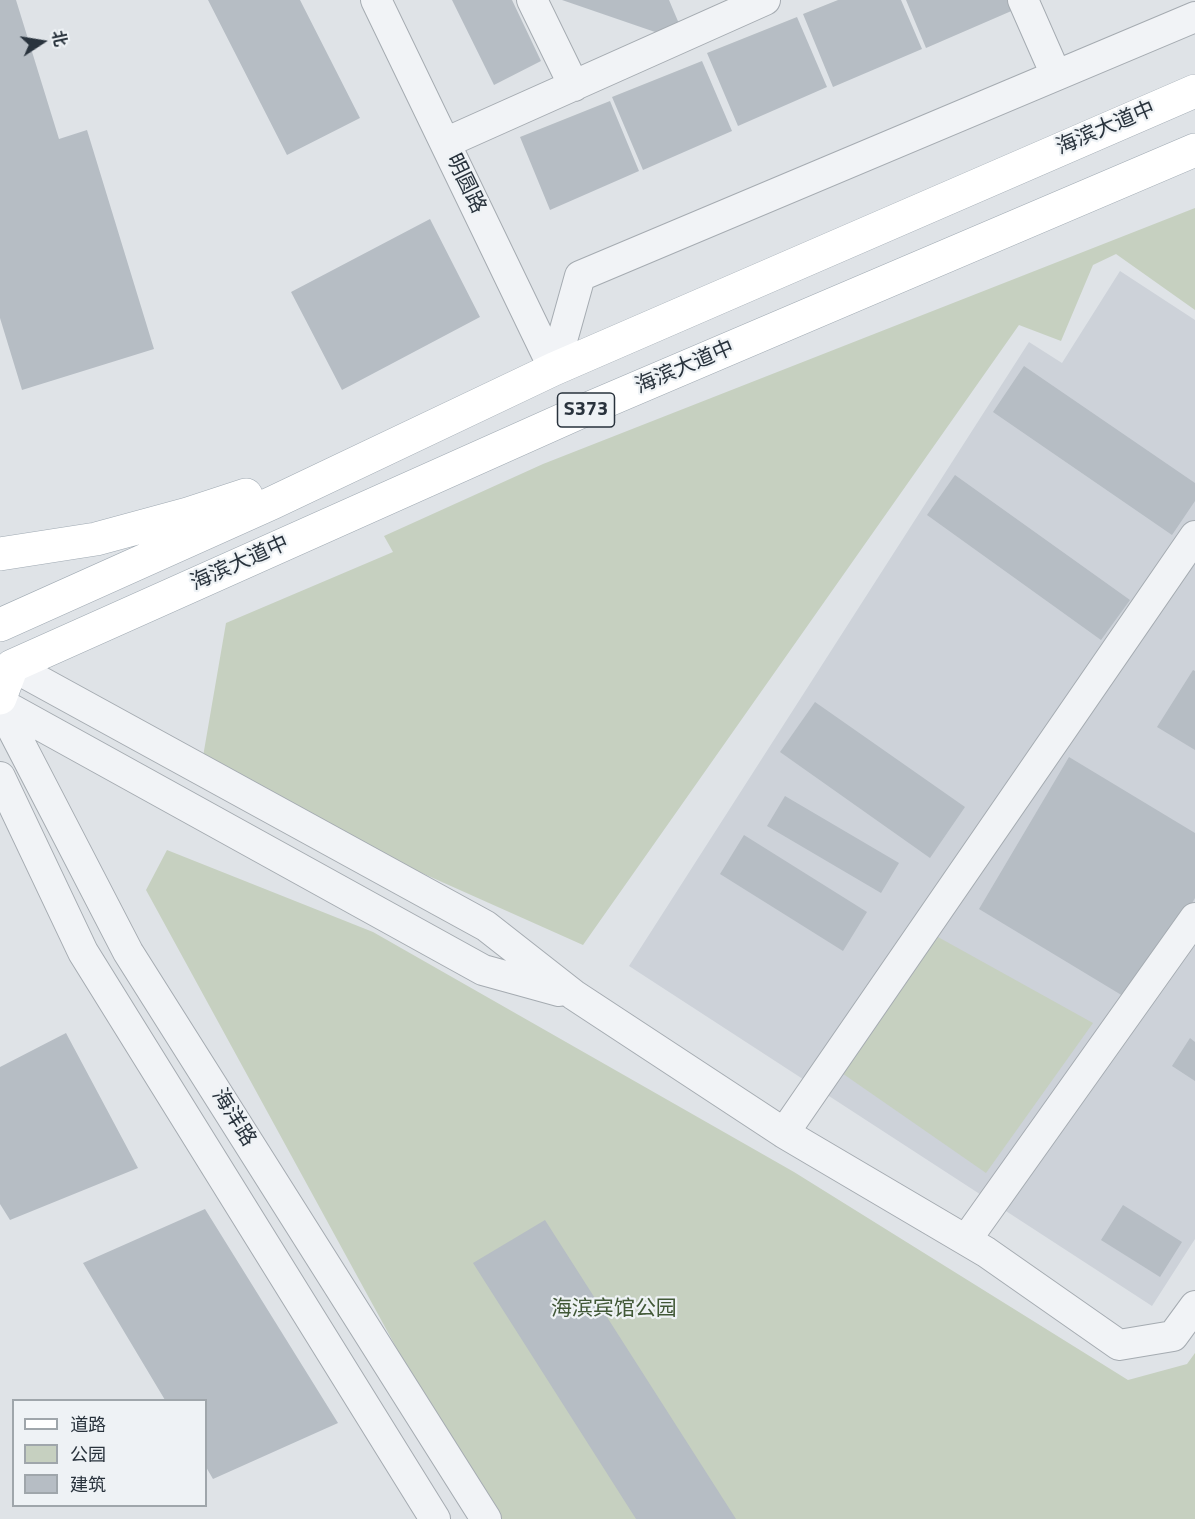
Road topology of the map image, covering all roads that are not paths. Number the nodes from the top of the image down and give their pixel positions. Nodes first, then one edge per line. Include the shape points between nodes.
1 (376, 0) edge
2 (532, 0) edge
3 (765, 0) edge
4 (1023, 0) edge
5 (1195, 17) edge
6 (1056, 75) junction
7 (574, 86) junction
8 (1195, 91) edge
9 (445, 143) junction
10 (1195, 150) edge
11 (554, 369) junction
12 (382, 451) junction
13 (1195, 536) edge
14 (0, 554) edge
15 (0, 626) edge
16 (6, 661) edge
17 (0, 698) edge
18 (0, 704) edge
19 (0, 777) edge
20 (1195, 918) edge
21 (574, 995) junction
22 (784, 1133) junction
23 (966, 1240) junction
24 (1195, 1306) edge
25 (435, 1519) edge
26 (486, 1519) edge

1 - 9 street, 明圆路
2 - 7 street
3 - 7 street
4 - 6 street
5 - 6 street
6 - 11 street via 580,276
7 - 9 street
8 - 11 main road, 海滨大道中 / S373
9 - 11 street, 明圆路
10 - 16 main road, 海滨大道中 / S373
11 - 12 main road, 海滨大道中 / S373
12 - 14 main road via 188,514 96,539
12 - 15 main road, 海滨大道中 / S373
13 - 22 street
16 - 17 main road
16 - 21 street via 486,926
18 - 21 street via 483,969
18 - 26 street, 海洋路 via 128,952
19 - 25 street, 海洋路 via 83,952
20 - 23 street
21 - 22 street
22 - 23 street
23 - 24 street via 1119,1345 1173,1336

